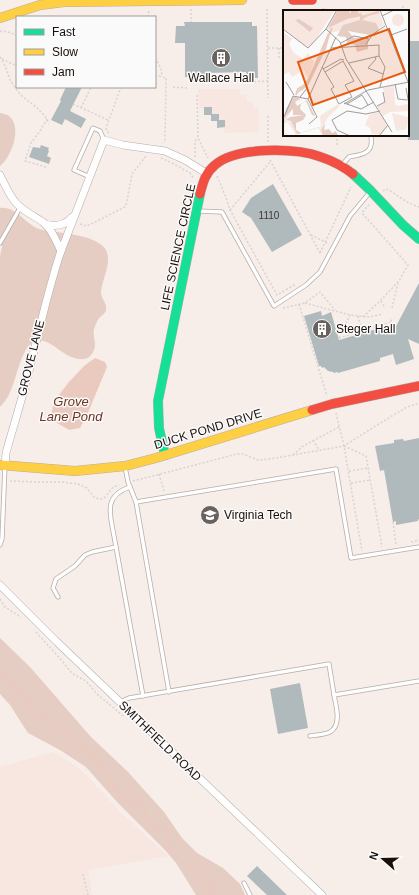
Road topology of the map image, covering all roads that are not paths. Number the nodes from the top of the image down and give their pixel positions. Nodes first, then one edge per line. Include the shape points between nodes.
1 (242, 0) edge
2 (293, 0) edge
3 (312, 0) edge
4 (64, 1) edge
5 (0, 18) edge
6 (371, 136) edge
7 (104, 140) junction
8 (341, 167) junction
9 (210, 170) junction
10 (0, 175) edge
11 (90, 178) junction
12 (374, 194) junction
13 (20, 207) junction
14 (197, 211) junction
15 (76, 212) junction
16 (45, 224) junction
17 (419, 239) edge
18 (0, 243) edge
19 (61, 251) junction
20 (419, 386) edge
21 (164, 455) junction
22 (2, 465) edge
23 (125, 466) junction
24 (130, 488) junction
25 (136, 502) junction
26 (0, 545) edge
27 (419, 547) edge
28 (116, 548) junction
29 (0, 585) edge
30 (58, 597) dead end
31 (419, 681) edge
32 (169, 692) junction
33 (334, 695) junction
34 (143, 696) junction
35 (120, 702) junction
36 (310, 736) dead end
37 (244, 883) dead end
38 (250, 895) edge
39 (322, 895) edge

1 - 4 street
2 - 3 street
4 - 5 street via 40,5
6 - 8 lane via 368,151 349,157
7 - 9 street via 165,151
7 - 11 street, GROVE LANE
7 - 11 lane via 100,131 93,128 74,170
8 - 9 street via 320,156 299,152 255,151 220,161
8 - 12 street
9 - 14 street, LIFE SCIENCE CIRCLE via 200,194
10 - 13 street
11 - 15 street, GROVE LANE
12 - 14 lane via 350,216 320,272 306,285 274,306 222,212
12 - 17 street
13 - 16 street
13 - 18 lane
14 - 21 street, LIFE SCIENCE CIRCLE via 158,401 157,414
15 - 16 street via 64,224
15 - 19 street, GROVE LANE
16 - 19 street
19 - 22 street, GROVE LANE
20 - 21 street, DUCK POND DRIVE via 332,404
21 - 23 street, DUCK POND DRIVE
22 - 23 street, DUCK POND DRIVE via 75,471
22 - 26 lane
23 - 24 lane
24 - 25 lane
24 - 28 lane via 119,492 111,503
25 - 27 lane via 336,469 351,558
25 - 32 lane
28 - 30 lane via 85,555 75,566 56,579 53,588
28 - 34 lane
29 - 35 street, SMITHFIELD ROAD
31 - 33 lane
32 - 33 lane via 329,664
32 - 34 lane
33 - 36 lane via 337,721 334,728 330,732
34 - 35 lane
35 - 39 street, SMITHFIELD ROAD
37 - 38 lane

